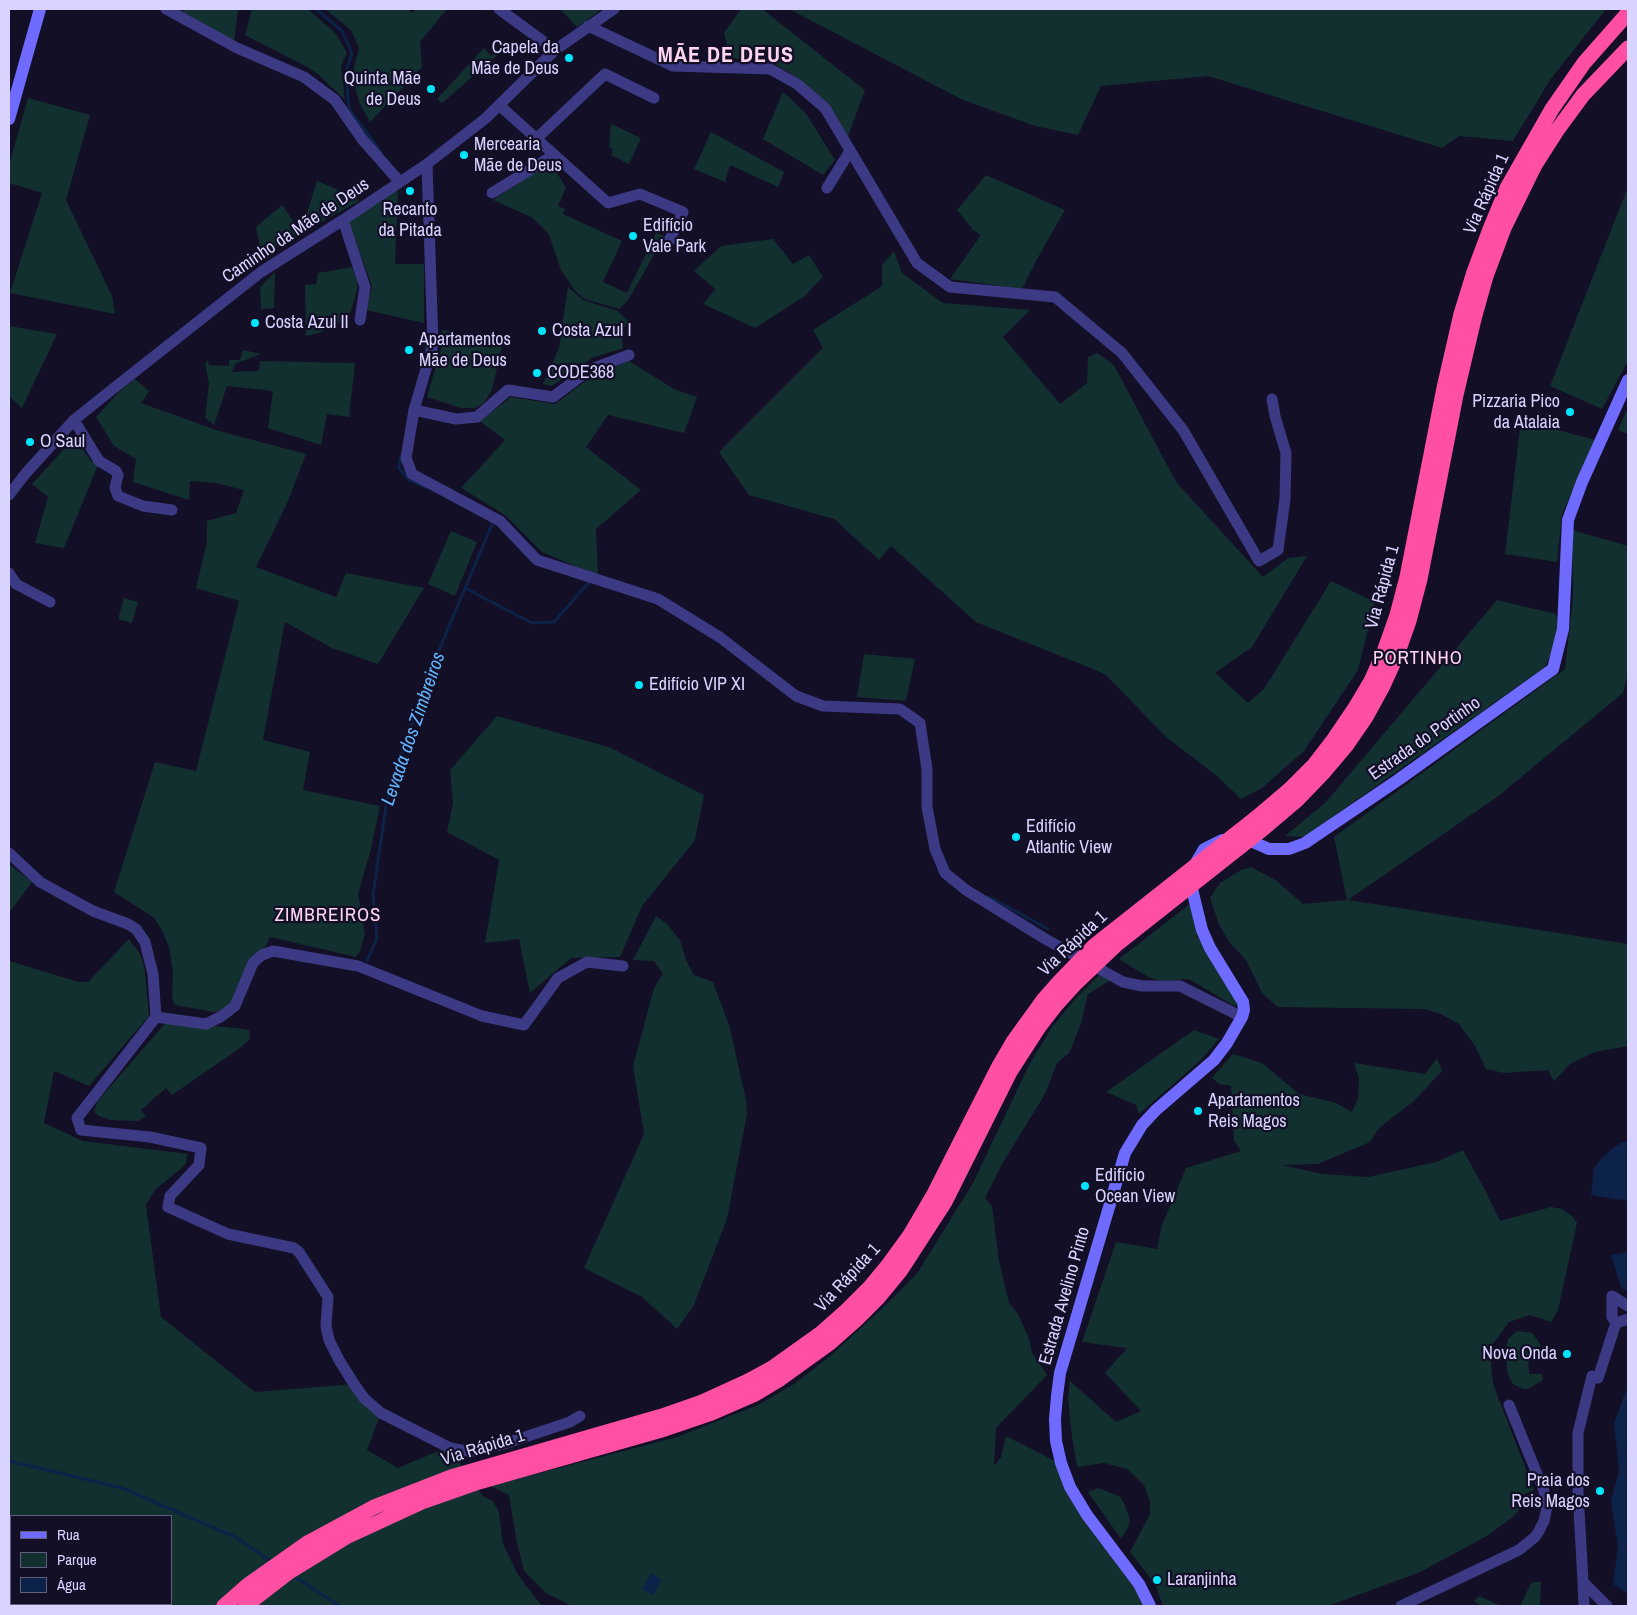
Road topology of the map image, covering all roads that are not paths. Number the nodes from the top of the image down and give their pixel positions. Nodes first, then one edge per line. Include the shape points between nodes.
1 (40, 9) edge
2 (166, 9) edge
3 (499, 9) edge
4 (614, 9) edge
5 (1624, 17) edge
6 (588, 26) junction
7 (1628, 48) edge
8 (555, 50) junction
9 (654, 98) dead end
10 (499, 105) junction
11 (9, 119) edge
12 (536, 139) junction
13 (850, 151) junction
14 (554, 155) junction
15 (1529, 161) junction
16 (427, 164) junction
17 (399, 182) junction
18 (827, 188) dead end
19 (492, 194) dead end
20 (343, 220) junction
21 (669, 241) dead end
22 (360, 320) dead end
23 (629, 355) dead end
24 (1628, 380) edge
25 (1272, 399) dead end
26 (414, 410) junction
27 (74, 420) junction
28 (9, 495) edge
29 (172, 510) dead end
30 (9, 573) edge
31 (50, 602) dead end
32 (9, 853) edge
33 (623, 966) dead end
34 (156, 1017) junction
35 (1242, 1017) junction
36 (1628, 1306) edge
37 (1628, 1319) edge
38 (1616, 1323) junction
39 (1509, 1405) dead end
40 (580, 1416) dead end
41 (477, 1476) junction
42 (1583, 1582) junction
43 (224, 1606) edge
44 (245, 1606) edge
45 (1150, 1606) edge
46 (1402, 1606) edge
47 (1584, 1606) edge
48 (1607, 1606) edge

1 - 11 street
2 - 17 street via 237,48 304,77 334,100
3 - 8 street
4 - 6 street, Caminho da Mãe de Deus
5 - 15 highway, Via Rápida 1 via 1568,85 1537,133
6 - 8 street, Caminho da Mãe de Deus
6 - 13 street via 673,66 770,69 797,84 825,108
7 - 15 highway, Via Rápida 1 via 1583,95
8 - 10 street, Caminho da Mãe de Deus
9 - 12 street via 605,74
10 - 12 street
10 - 16 street, Caminho da Mãe de Deus
12 - 14 street
13 - 18 street
13 - 25 street via 917,263 950,287 1056,297 1122,353 1183,430 1259,561 1278,550 1285,499 1286,453
14 - 19 street
14 - 21 street via 608,203 640,194 683,212
15 - 41 highway, Via Rápida 1 via 1486,276 1474,318 1409,621 1383,686 1346,746 1324,772 1136,921 1094,946 1076,963 1029,1018 999,1066 910,1234 870,1287 821,1333 772,1368 702,1402
16 - 17 street, Caminho da Mãe de Deus
16 - 26 street via 433,345
17 - 20 street, Caminho da Mãe de Deus
20 - 22 street via 365,287
20 - 27 street, Caminho da Mãe de Deus via 260,272
23 - 26 street via 589,370 553,397 508,390 477,417 456,419
24 - 35 street, Estrada do Portinho via 1568,520 1563,629 1553,669 1305,843 1279,849 1246,839 1219,840 1204,849 1194,866 1191,886 1210,948 1243,1002
26 - 35 street via 406,458 412,474 500,521 537,560 658,599 721,638 796,696 823,706 900,709 920,724 927,807 935,850 945,873 966,890 1123,982 1142,986 1180,986
27 - 28 street, Caminho da Mãe de Deus
27 - 29 street via 99,461 116,471 118,496 144,506
30 - 31 street via 16,584
32 - 34 street via 46,886 92,911 136,929 145,942 153,974
33 - 34 street via 587,962 558,978 524,1025 482,1016 358,966 273,951 253,963 235,1006 222,1016 206,1024
34 - 40 street via 76,1118 81,1130 150,1137 201,1148 199,1165 170,1196 168,1207 228,1234 294,1248 299,1252 326,1292 329,1340 364,1398 381,1413 448,1448 471,1452 504,1444
35 - 45 street, Estrada Avelino Pinto via 1214,1060 1156,1110 1129,1146 1060,1373 1056,1441 1070,1487 1139,1584
36 - 38 street via 1612,1296 1612,1317
37 - 38 street
38 - 42 street via 1598,1378 1592,1376 1578,1433
39 - 46 street via 1544,1491 1547,1507 1539,1531 1519,1550
41 - 43 highway, Via Rápida 1 via 416,1490 342,1523 281,1561
41 - 44 highway, Via Rápida 1 via 346,1536 289,1572
42 - 47 street
42 - 48 street

